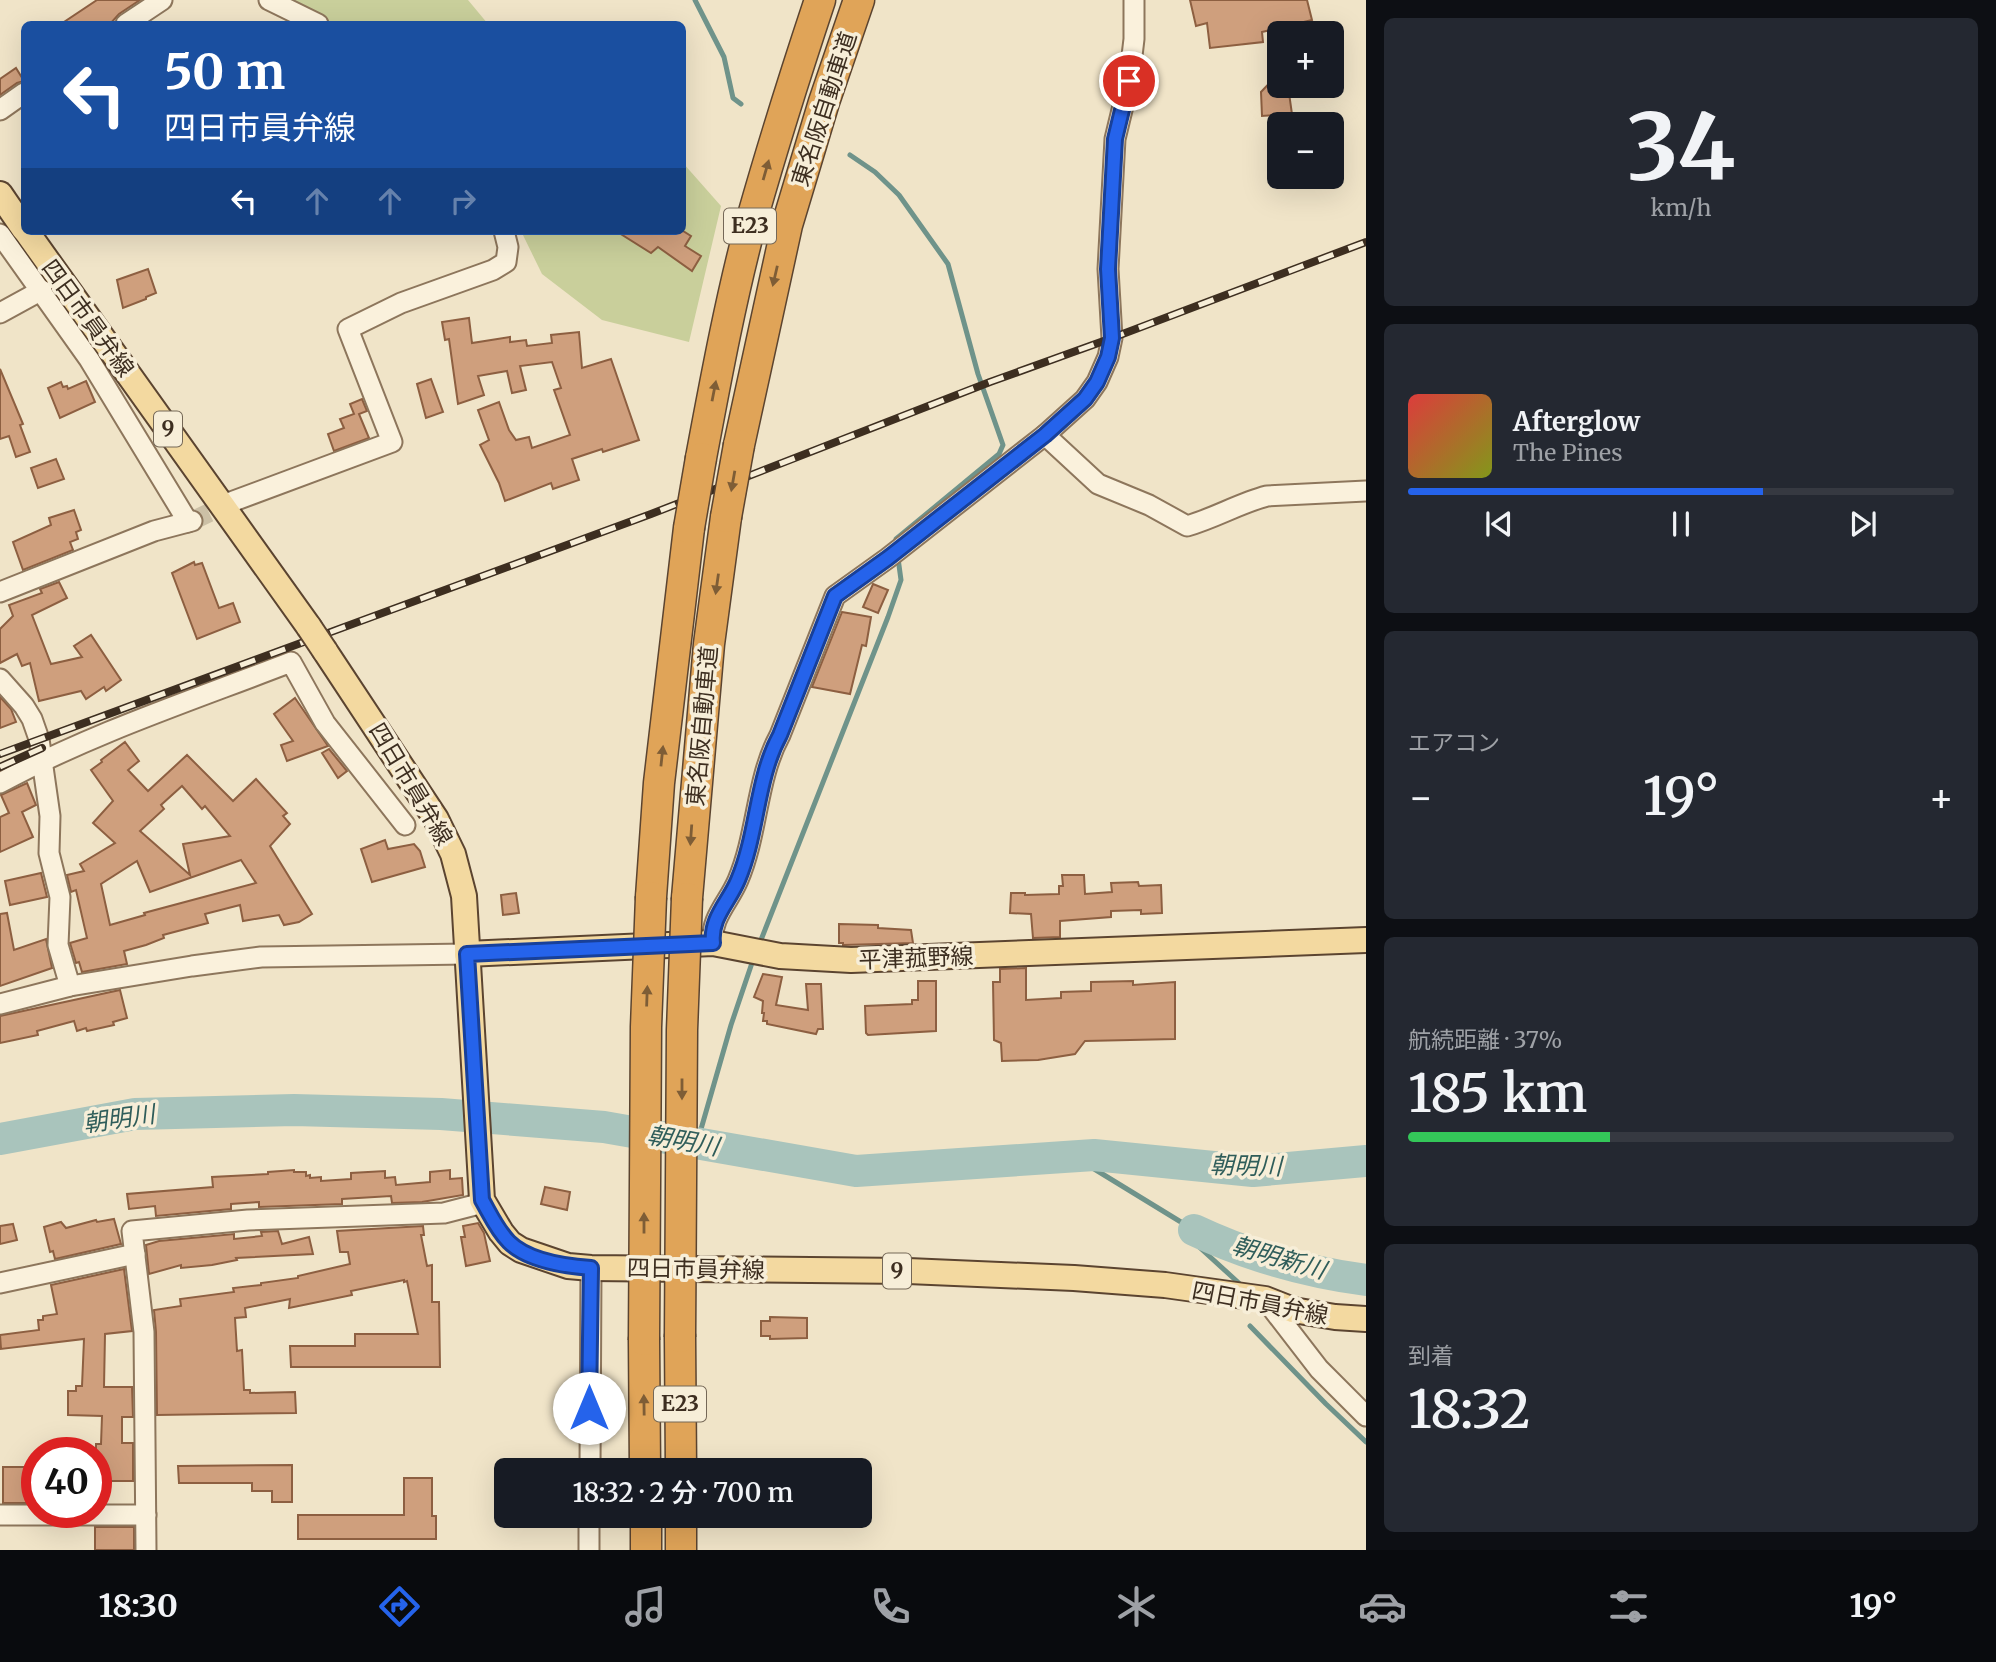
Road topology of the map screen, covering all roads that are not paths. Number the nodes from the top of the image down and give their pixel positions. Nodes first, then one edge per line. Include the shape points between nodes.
1 (162, 0) edge
2 (270, 0) edge
3 (820, 0) edge
4 (859, 0) edge
5 (1134, 0) edge
6 (130, 21) edge
7 (312, 21) edge
8 (21, 95) edge
9 (0, 110) edge
10 (0, 194) edge
11 (21, 224) edge
12 (0, 233) edge
13 (29, 235) edge
14 (505, 235) edge
15 (42, 290) junction
16 (0, 313) edge
17 (1045, 435) junction
18 (1366, 491) edge
19 (231, 502) tunnel mouth
20 (0, 592) edge
21 (0, 679) edge
22 (43, 760) junction
23 (0, 783) edge
24 (405, 825) dead end
25 (1366, 940) edge
26 (713, 943) junction
27 (468, 965) junction
28 (70, 986) junction
29 (0, 1004) edge
30 (482, 1200) junction
31 (135, 1254) junction
32 (591, 1268) junction
33 (0, 1283) edge
34 (1265, 1299) junction
35 (1366, 1319) edge
36 (1366, 1416) edge
37 (590, 1458) edge
38 (645, 1458) edge
39 (681, 1458) edge
40 (0, 1515) edge
41 (146, 1515) junction
42 (589, 1528) edge
43 (646, 1528) edge
44 (681, 1528) edge
45 (146, 1550) edge
46 (589, 1550) edge
47 (646, 1550) edge
48 (681, 1550) edge

1 - 6 street
2 - 7 street
38 -> 3 highway, 東名阪自動車道 / E23, bridge via 646,1027 651,897 660,770 689,528 723,342 752,221
4 -> 39 highway, 東名阪自動車道 / E23, bridge via 787,225 739,445 709,644 687,898 682,1030
5 - 17 street via 1129,81 1115,139 1108,269 1111,348 1091,391
8 - 9 street
10 - 11 main road, 四日市員弁線 / 9
12 - 15 street
13 - 27 main road, 四日市員弁線 / 9, bridge via 412,779 453,854 464,896
14 - 19 street via 506,262 348,329 393,442
15 - 16 street
15 - 20 street via 190,522 154,531
17 - 18 street via 1098,484 1188,526 1268,496
17 - 26 street via 835,596 769,756 746,856 716,920
21 - 22 street via 32,719
22 - 23 street
22 - 24 street via 291,663 325,723
22 - 28 street via 49,853 60,897 58,945
25 - 26 main road, 平津菰野線 via 851,960 780,956
26 - 27 main road, 平津菰野線
27 - 28 street via 261,957
27 - 30 main road, 四日市員弁線 / 9
28 - 29 street
30 - 31 street via 444,1213 248,1220 132,1231
30 - 32 main road, 四日市員弁線 / 9 via 501,1232 521,1250 568,1266
31 - 33 street
31 - 41 street via 144,1332
32 - 34 main road, 四日市員弁線 / 9 via 908,1271 1074,1278
32 - 37 street
34 - 35 main road, 四日市員弁線 / 9 via 1293,1310
34 - 36 street via 1319,1370
40 - 41 street
41 - 45 street
42 - 46 street
43 - 47 highway
44 - 48 highway

